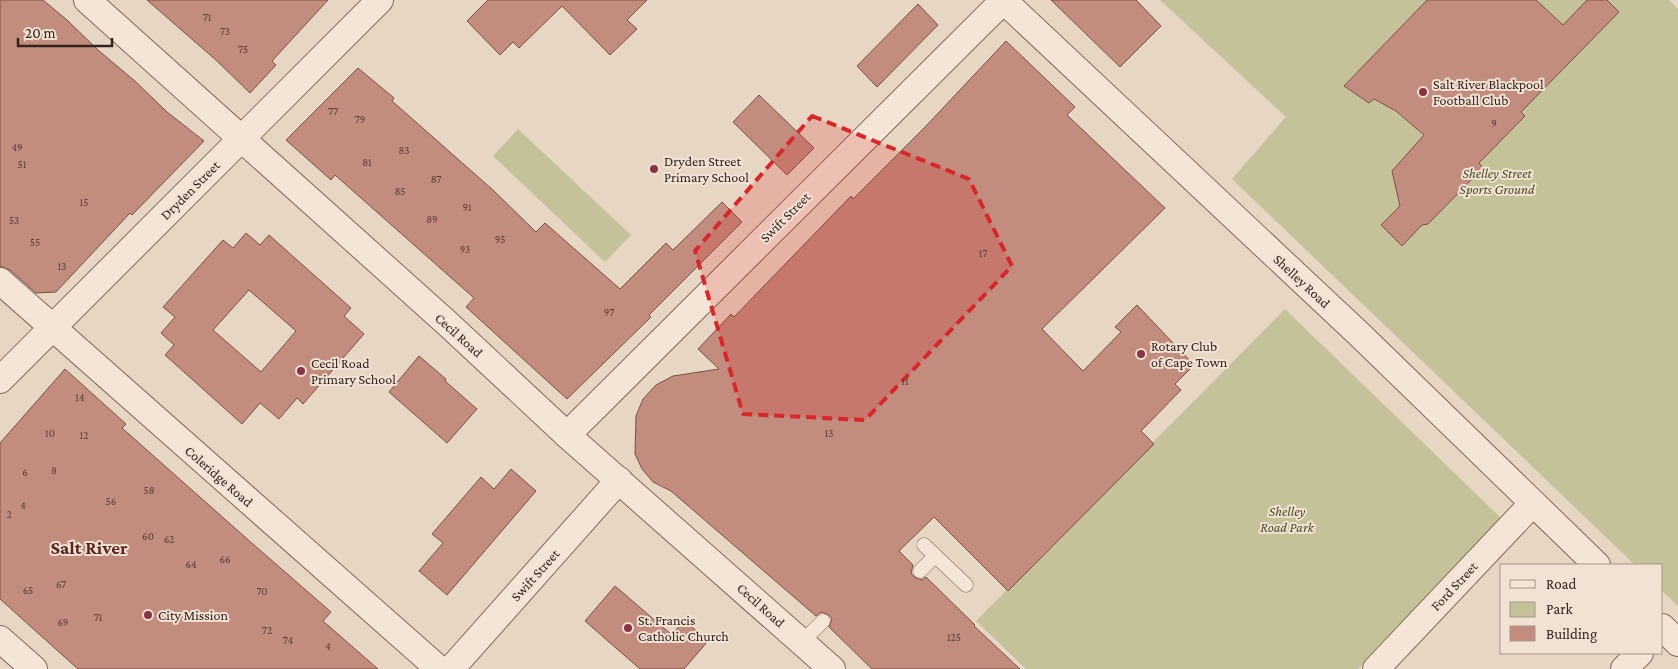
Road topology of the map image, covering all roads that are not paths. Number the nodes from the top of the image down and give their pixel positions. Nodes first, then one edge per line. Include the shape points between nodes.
1 (87, 0) edge
2 (380, 0) edge
3 (1003, 0) edge
4 (242, 139) junction
5 (0, 281) edge
6 (52, 327) junction
7 (0, 380) edge
8 (567, 435) junction
9 (619, 480) junction
10 (1532, 504) junction
11 (924, 546) dead end
12 (935, 556) junction
13 (1596, 564) edge
14 (920, 571) dead end
15 (966, 585) dead end
16 (823, 621) dead end
17 (0, 639) edge
18 (802, 642) junction
19 (1639, 654) edge
20 (34, 669) edge
21 (439, 669) edge
22 (452, 669) edge
23 (832, 669) edge
24 (1376, 669) edge
25 (1624, 669) edge

1 - 4 street, Cecil Road
2 - 4 street, Dryden Street
3 - 8 street, Swift Street
3 - 10 street, Shelley Road via 1360,335
4 - 6 street, Dryden Street
4 - 8 street, Cecil Road
5 - 6 street, Coleridge Road
6 - 7 street, Dryden Street
6 - 21 street, Coleridge Road
8 - 9 street, Cecil Road
9 - 18 street, Cecil Road
9 - 22 street, Swift Street
10 - 13 street, Shelley Road
10 - 24 street, Ford Street
11 - 12 lane
12 - 14 lane
12 - 15 lane
16 - 18 lane
17 - 20 street
18 - 23 street, Cecil Road
19 - 25 street

